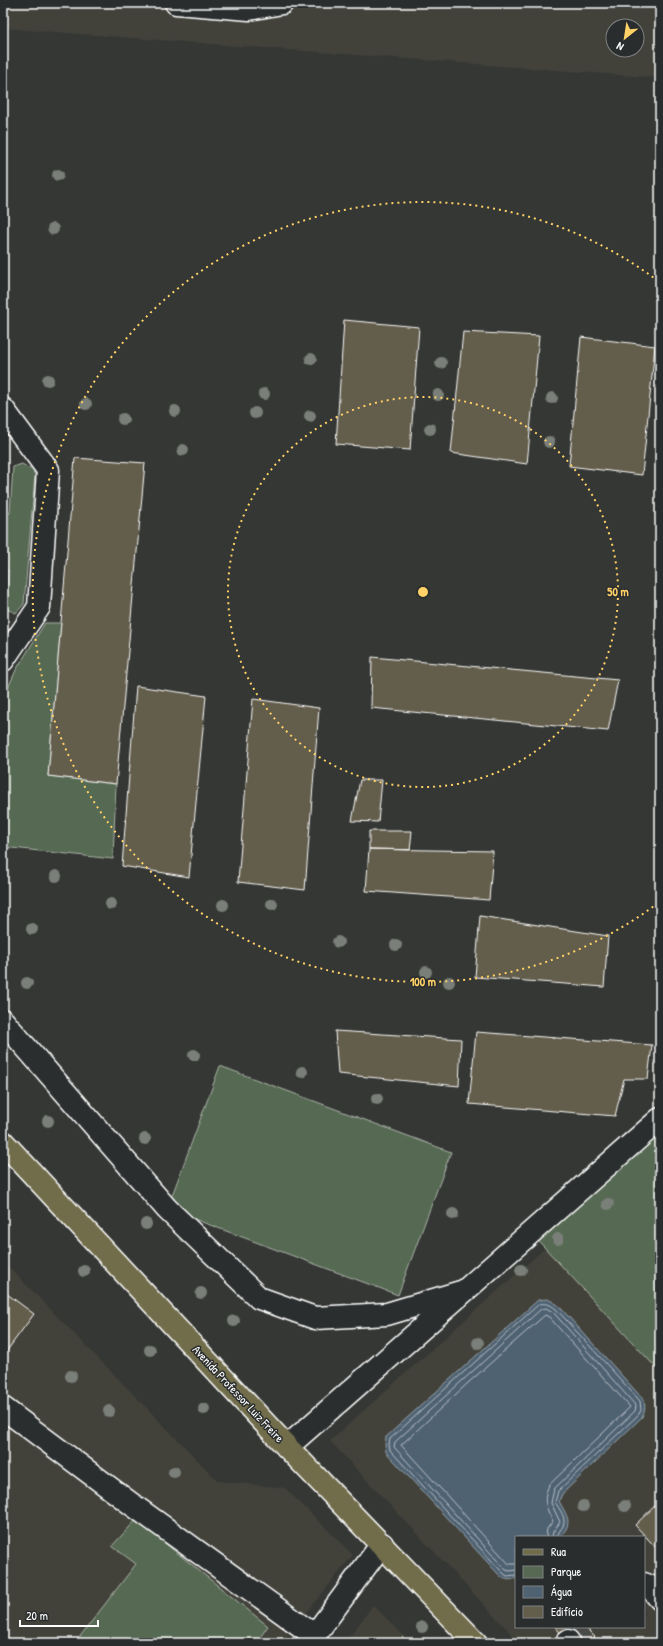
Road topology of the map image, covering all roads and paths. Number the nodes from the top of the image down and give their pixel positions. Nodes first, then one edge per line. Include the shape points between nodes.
1 (176, 3) edge
2 (282, 3) edge
3 (3, 409) edge
4 (3, 660) edge
5 (3, 1021) edge
6 (660, 1119) edge
7 (3, 1142) edge
8 (464, 1291) junction
9 (3, 1408) edge
10 (287, 1447) junction
11 (382, 1544) junction
12 (645, 1584) edge
13 (660, 1599) edge
14 (312, 1640) edge
15 (476, 1643) edge

1 - 2 lane via 249,9
3 - 4 lane via 48,470 39,607
5 - 8 lane via 167,1209 259,1298 315,1318 387,1314
6 - 8 lane
7 - 10 main road, Avenida Professor Luiz Freire
8 - 10 lane
9 - 14 lane
10 - 11 main road, Avenida Professor Luiz Freire
11 - 14 lane
11 - 15 main road, Avenida Professor Luiz Freire
12 - 13 lane

